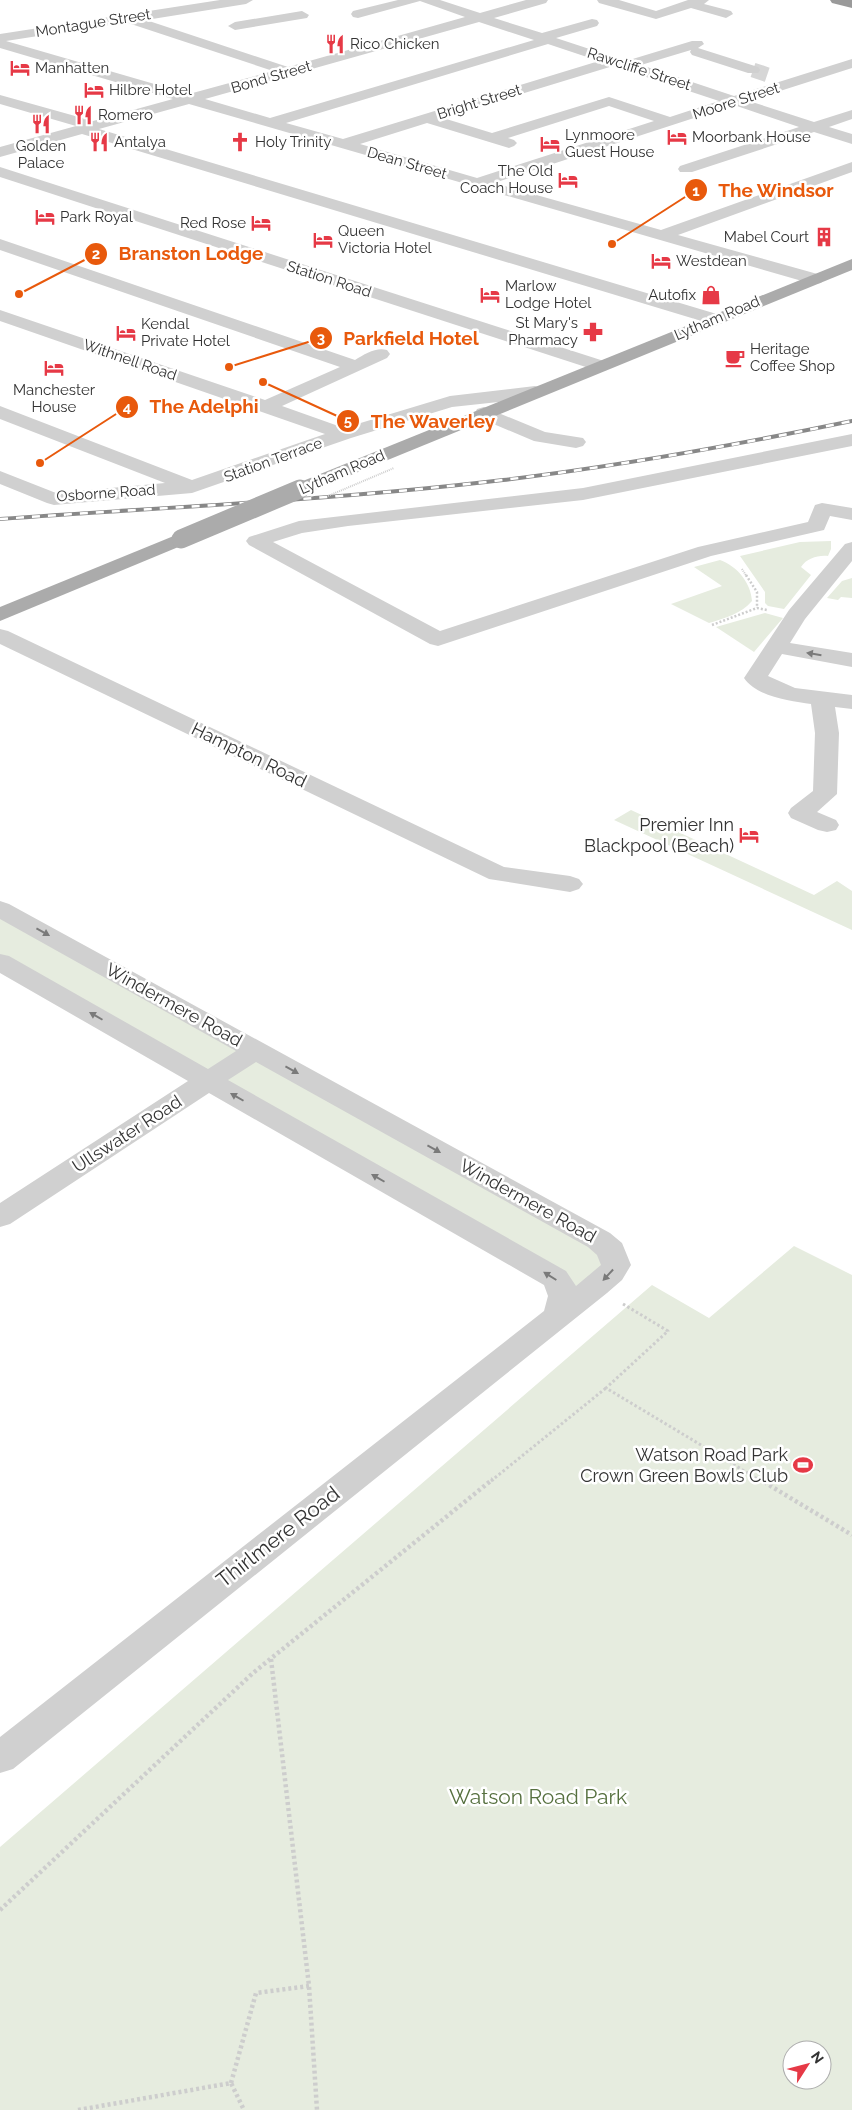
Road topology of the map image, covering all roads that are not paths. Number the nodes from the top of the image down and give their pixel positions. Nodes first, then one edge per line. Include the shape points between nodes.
1 (246, 0) edge
2 (414, 0) edge
3 (426, 0) edge
4 (541, 0) edge
5 (604, 0) edge
6 (837, 0) edge
7 (697, 2) edge
8 (852, 4) edge
9 (285, 5) dead end
10 (651, 13) junction
11 (358, 14) dead end
12 (726, 14) dead end
13 (127, 18) junction
14 (480, 18) junction
15 (620, 19) dead end
16 (307, 21) junction
17 (592, 23) dead end
18 (235, 26) dead end
19 (2, 31) edge
20 (274, 34) dead end
21 (545, 39) junction
22 (0, 44) edge
23 (621, 63) junction
24 (852, 63) edge
25 (753, 70) tunnel mouth
26 (290, 72) junction
27 (774, 77) tunnel mouth
28 (794, 83) junction
29 (0, 99) edge
30 (189, 100) junction
31 (737, 101) junction
32 (852, 114) edge
33 (426, 118) junction
34 (671, 122) junction
35 (270, 123) junction
36 (814, 126) junction
37 (88, 128) junction
38 (492, 138) junction
39 (852, 139) edge
40 (344, 144) junction
41 (0, 152) edge
42 (558, 157) junction
43 (852, 167) edge
44 (686, 169) dead end
45 (0, 172) edge
46 (477, 183) junction
47 (660, 236) junction
48 (0, 244) edge
49 (852, 264) edge
50 (815, 279) junction
51 (0, 315) edge
52 (714, 319) junction
53 (381, 354) dead end
54 (356, 366) junction
55 (601, 366) junction
56 (536, 392) junction
57 (265, 407) junction
58 (0, 412) edge
59 (344, 434) junction
60 (852, 440) edge
61 (0, 476) edge
62 (215, 480) joint
63 (192, 487) junction
64 (852, 514) edge
65 (852, 548) edge
66 (845, 568) edge
67 (0, 615) edge
68 (0, 636) edge
69 (777, 648) junction
70 (852, 660) edge
71 (822, 699) junction
72 (852, 702) edge
73 (827, 825) dead end
74 (570, 884) dead end
75 (0, 909) edge
76 (0, 962) edge
77 (255, 1050) junction
78 (209, 1080) junction
79 (0, 1217) edge
80 (556, 1316) junction
81 (0, 1758) edge

1 - 13 street, Montague Street
2 - 11 street
3 - 14 street, Rawcliffe Street
4 - 14 street, Bond Street
5 - 10 street
6 - 8 highway
7 - 10 street
7 - 12 street
9 - 16 street
10 - 15 street
13 - 19 street, Montague Street via 21,34
13 - 26 street
14 - 21 street, Rawcliffe Street
14 - 26 street, Bond Street
16 - 18 street
16 - 20 street
17 - 21 street
21 - 23 street, Rawcliffe Street
21 - 35 street
22 - 30 street, Dean Street
23 - 25 street, Bright Street via 697,48
23 - 31 street, Rawcliffe Street
23 - 33 street, Bright Street
24 - 28 street, Moore Street
26 - 30 street, Bond Street
27 - 28 street
28 - 31 street, Moore Street
29 - 37 street
30 - 35 street, Dean Street
30 - 37 street, Bond Street
31 - 34 street, Moore Street
31 - 36 street, Rawcliffe Street
32 - 36 street
33 - 38 street
33 - 40 street, Bright Street
34 - 38 street via 609,101
34 - 42 street, Moore Street
35 - 40 street, Dean Street
36 - 39 street, Rawcliffe Street
36 - 44 street
37 - 41 street, Bond Street
37 - 52 street
38 - 42 street
40 - 46 street, Dean Street
42 - 46 street, Moore Street
43 - 47 street
45 - 55 street, Station Road
46 - 47 street, Dean Street
47 - 50 street, Dean Street
48 - 54 street
49 - 50 main road, Lytham Road
50 - 52 main road, Lytham Road
51 - 57 street, Withnell Road
52 - 55 main road, Lytham Road
53 - 54 street
54 - 57 street
55 - 56 main road, Lytham Road
56 - 59 street, Station Terrace via 450,402
56 - 67 main road, Lytham Road, bridge
57 - 59 street, Withnell Road
58 - 63 street
59 - 62 street, Station Terrace
60 - 64 street via 583,494 299,527 256,541 438,639 720,548 817,526 822,509
61 - 63 street, Osborne Road via 54,499
62 - 63 street, Osborne Road
65 - 66 street
66 - 69 street via 797,615
68 - 74 street, Hampton Road via 498,874
70 -> 69 street
69 - 71 street via 755,678 783,690
71 - 72 street
71 - 73 street via 827,733 825,794 800,813
75 -> 77 street, Windermere Road
78 -> 76 street
77 - 78 street, Ullswater Road
77 -> 80 street, Windermere Road via 599,1240 610,1250 616,1265 596,1286
78 - 79 street, Ullswater Road
80 -> 78 street via 563,1304 564,1293 562,1285 554,1278
80 - 81 street, Thirlmere Road

